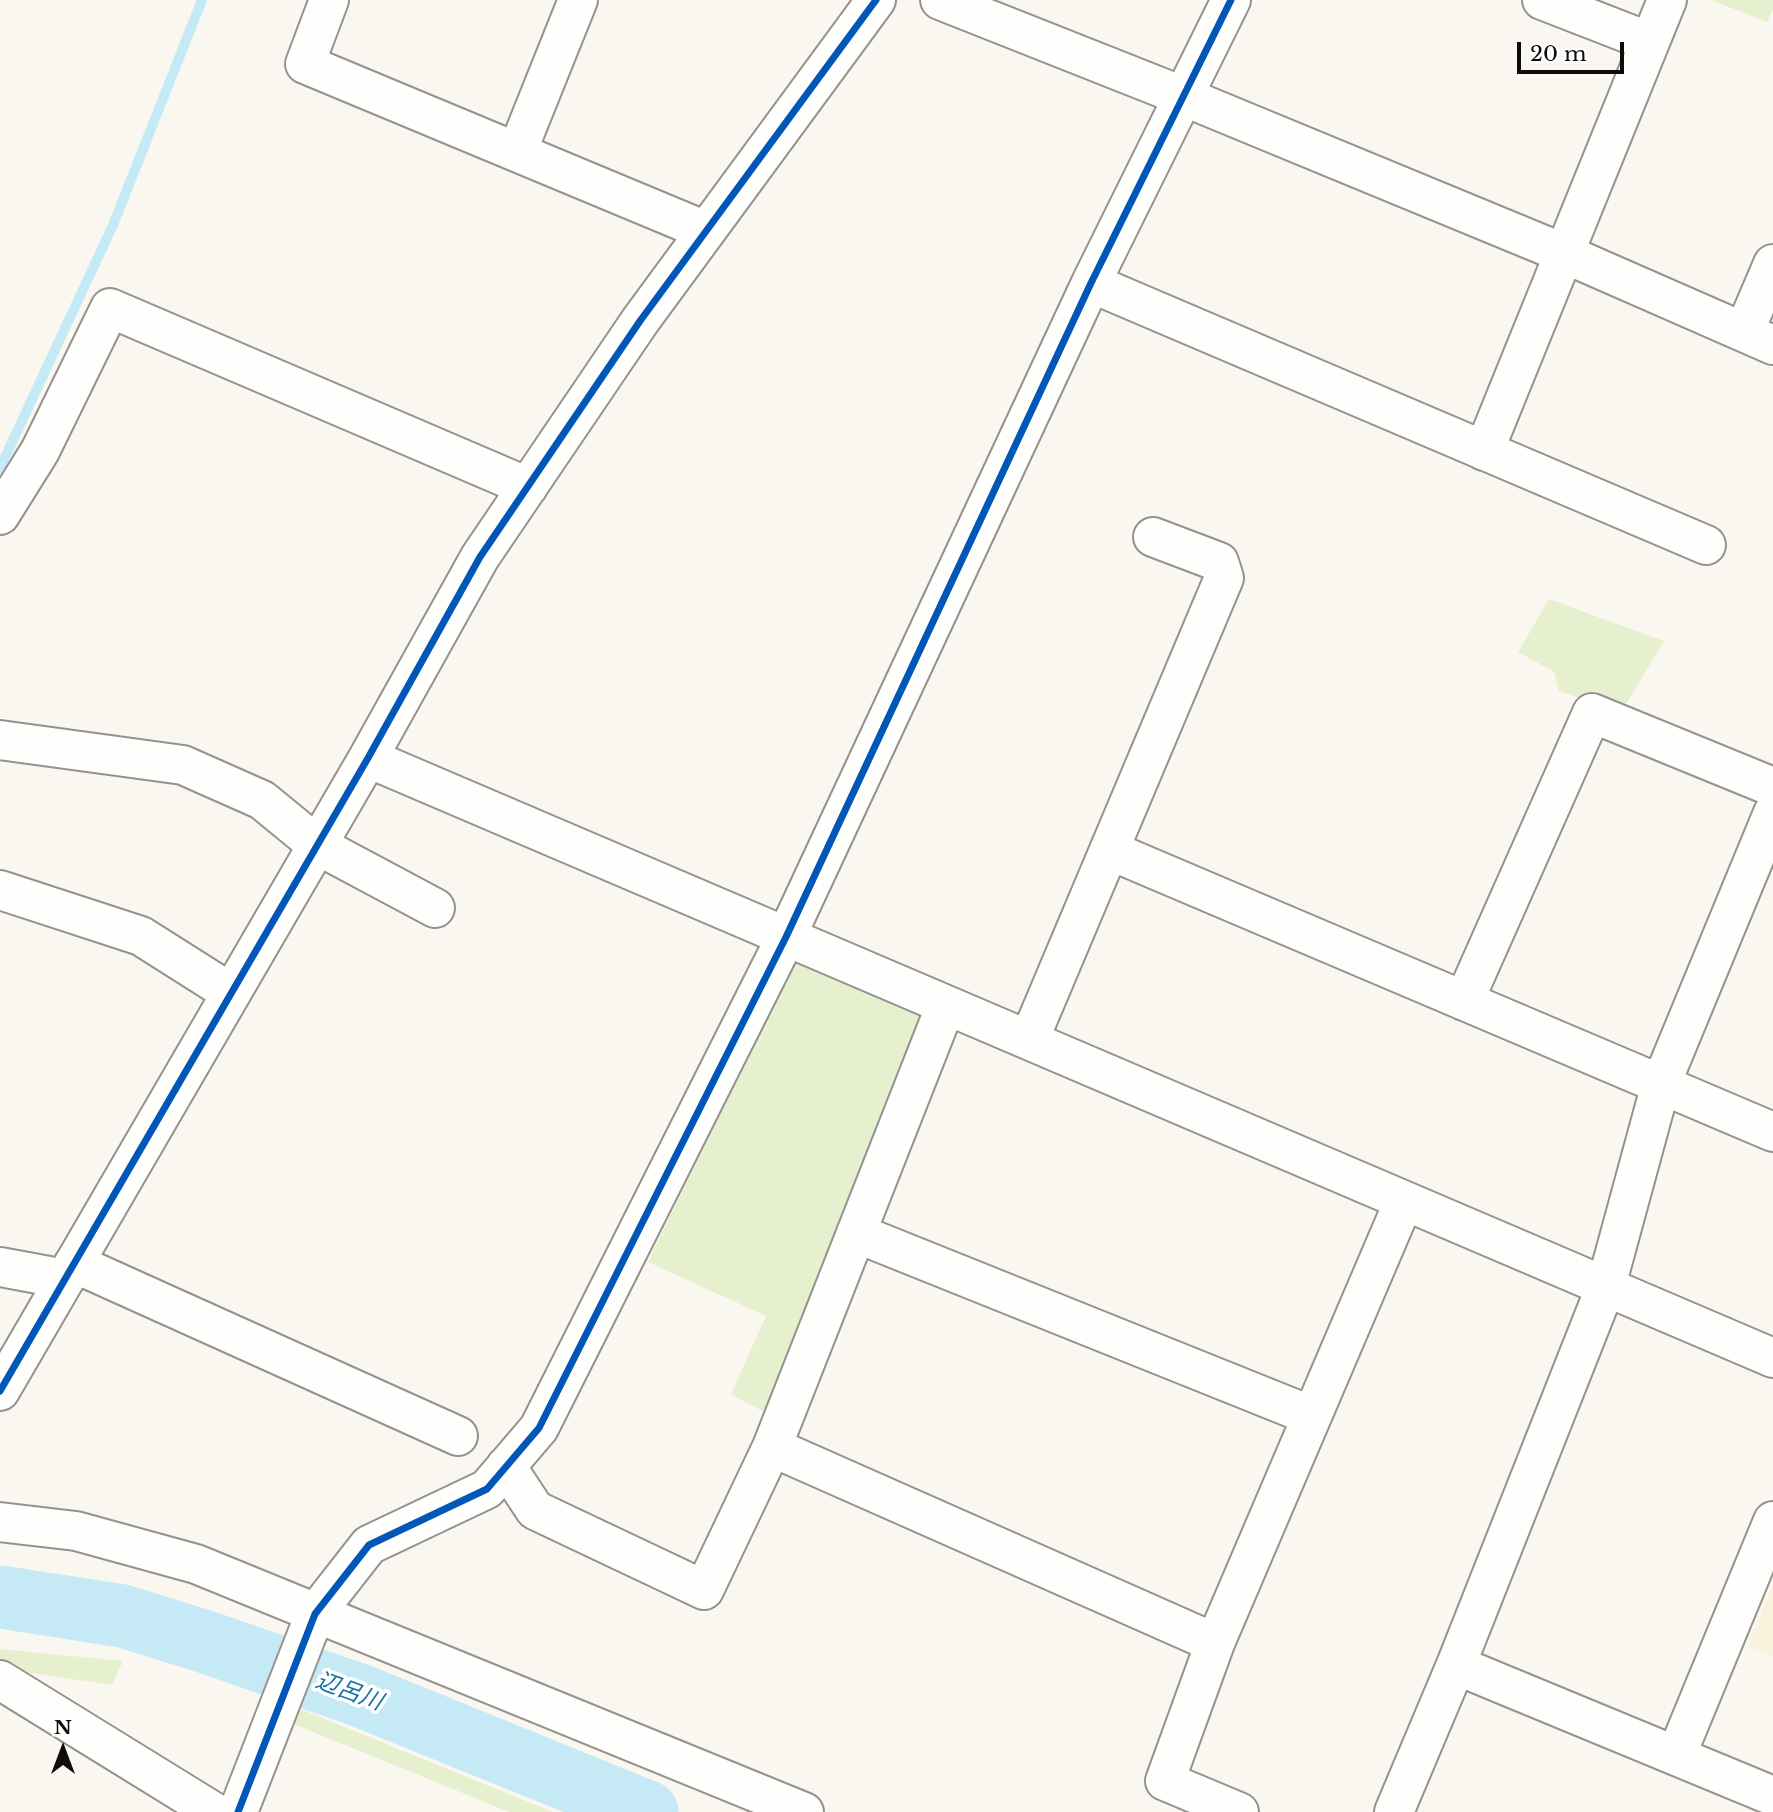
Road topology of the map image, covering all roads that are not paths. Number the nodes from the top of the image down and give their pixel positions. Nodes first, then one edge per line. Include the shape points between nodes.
1 (329, 0) edge
2 (578, 0) edge
3 (876, 0) edge
4 (940, 0) edge
5 (1231, 0) edge
6 (1542, 0) edge
7 (1667, 0) edge
8 (1650, 42) junction
9 (1185, 97) junction
10 (517, 152) junction
11 (706, 231) junction
12 (1563, 253) junction
13 (1773, 264) edge
14 (1091, 283) junction
15 (1758, 338) edge
16 (1484, 451) junction
17 (527, 487) junction
18 (0, 515) edge
19 (1153, 537) dead end
20 (1706, 545) dead end
21 (0, 740) edge
22 (368, 758) junction
23 (1773, 787) edge
24 (1773, 813) edge
25 (317, 845) junction
26 (1109, 850) junction
27 (0, 890) edge
28 (435, 908) dead end
29 (786, 937) junction
30 (231, 993) junction
31 (1464, 1001) junction
32 (946, 1005) junction
33 (1029, 1040) junction
34 (1661, 1084) junction
35 (1773, 1132) edge
36 (1404, 1200) junction
37 (856, 1233) junction
38 (0, 1267) edge
39 (69, 1271) junction
40 (1606, 1286) junction
41 (1773, 1358) edge
42 (0, 1391) edge
43 (1312, 1416) junction
44 (458, 1436) dead end
45 (772, 1447) junction
46 (506, 1466) junction
47 (1773, 1521) edge
48 (0, 1522) edge
49 (315, 1614) junction
50 (1215, 1643) junction
51 (1456, 1665) junction
52 (0, 1680) edge
53 (1676, 1756) junction
54 (1773, 1796) edge
55 (214, 1812) edge
56 (238, 1812) edge
57 (804, 1812) edge
58 (1239, 1812) edge
59 (1394, 1812) edge

1 - 10 street via 305,64
2 - 10 street
3 - 11 street
4 - 9 street
5 - 9 street
6 - 8 street
7 - 8 street
8 - 12 street
9 - 12 street
9 - 14 street
10 - 11 street
11 - 17 street
12 - 15 street
12 - 16 street
13 - 15 street
14 - 16 street
14 - 29 street
16 - 20 street
17 - 18 street via 110,308 40,452
17 - 22 street via 480,557
19 - 26 street via 1219,562 1224,578
21 - 25 street via 183,765 262,800
22 - 25 street
22 - 29 street
23 - 31 street via 1592,713
24 - 34 street
25 - 28 street
25 - 30 street
26 - 31 street
26 - 33 street
27 - 30 street via 141,936
29 - 32 street
29 - 46 street via 539,1429
30 - 39 street
31 - 34 street
32 - 33 street
32 - 37 street
33 - 36 street
34 - 35 street
34 - 40 street
36 - 40 street
36 - 43 street
37 - 43 street
37 - 45 street
38 - 39 street
39 - 42 street
39 - 44 street
40 - 41 street
40 - 51 street
43 - 50 street
45 - 46 street via 704,1590 535,1510
45 - 50 street
46 - 49 street via 487,1489 369,1545
47 - 53 street
48 - 49 street via 76,1531 196,1564
49 - 56 street
49 - 57 street
50 - 58 street via 1165,1781
51 - 53 street
51 - 59 street
52 - 55 street
53 - 54 street

